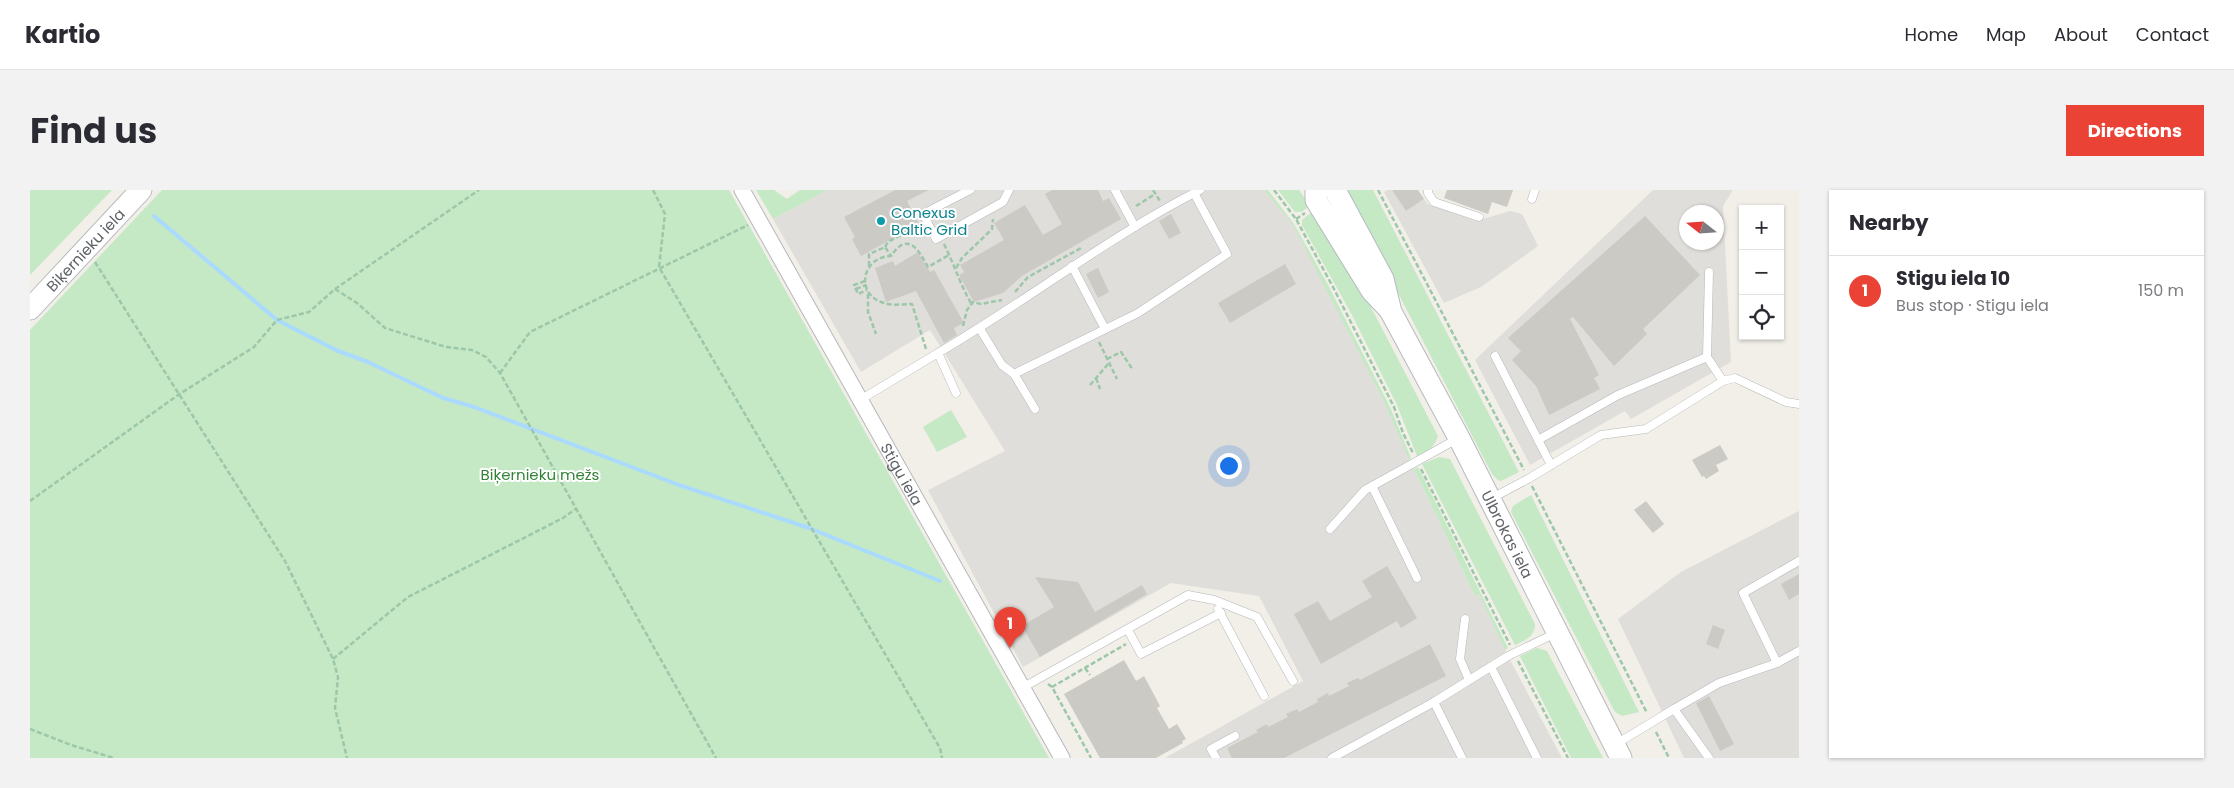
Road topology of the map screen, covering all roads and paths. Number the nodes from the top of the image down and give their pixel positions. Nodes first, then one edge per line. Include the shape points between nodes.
1 (141, 190) edge
2 (479, 190) edge
3 (653, 190) edge
4 (742, 190) edge
5 (970, 190) edge
6 (1008, 190) edge
7 (1115, 190) edge
8 (1153, 190) edge
9 (1274, 190) edge
10 (1316, 190) edge
11 (1335, 190) edge
12 (1428, 190) edge
13 (1536, 190) edge
14 (1197, 192) edge
15 (1155, 194) junction
16 (1532, 199) dead end
17 (996, 206) junction
18 (1164, 208) junction
19 (1129, 216) junction
20 (1479, 217) dead end
21 (758, 220) junction
22 (926, 221) junction
23 (1135, 226) junction
24 (940, 237) junction
25 (1089, 243) dead end
26 (885, 247) junction
27 (86, 248) junction
28 (950, 255) junction
29 (892, 256) junction
30 (1072, 266) junction
31 (659, 267) junction
32 (869, 267) junction
33 (956, 268) junction
34 (1709, 272) dead end
35 (865, 281) junction
36 (866, 285) junction
37 (335, 289) junction
38 (856, 289) junction
39 (868, 291) junction
40 (1013, 295) dead end
41 (1006, 298) dead end
42 (971, 303) junction
43 (30, 309) edge
44 (1392, 312) junction
45 (980, 329) junction
46 (1105, 329) junction
47 (876, 334) dead end
48 (1095, 334) junction
49 (962, 339) junction
50 (938, 353) junction
51 (1495, 356) dead end
52 (1707, 357) junction
53 (929, 358) junction
54 (1107, 359) junction
55 (1109, 363) junction
56 (1133, 370) dead end
57 (500, 373) junction
58 (1014, 374) junction
59 (1096, 378) junction
60 (1117, 379) dead end
61 (1723, 381) junction
62 (1090, 385) dead end
63 (1100, 389) dead end
64 (956, 393) dead end
65 (178, 395) junction
66 (860, 400) junction
67 (1799, 404) edge
68 (1035, 409) dead end
69 (1458, 438) junction
70 (1538, 440) junction
71 (1417, 460) junction
72 (1551, 465) junction
73 (1372, 486) junction
74 (1490, 499) junction
75 (30, 501) edge
76 (577, 508) junction
77 (1330, 529) dead end
78 (1799, 561) edge
79 (1417, 578) dead end
80 (1214, 600) junction
81 (1220, 613) junction
82 (1465, 619) dead end
83 (1128, 630) junction
84 (1557, 632) junction
85 (1133, 640) junction
86 (1799, 651) edge
87 (1514, 653) junction
88 (333, 658) junction
89 (1777, 663) junction
90 (1491, 667) junction
91 (1085, 668) junction
92 (1090, 675) dead end
93 (1041, 678) junction
94 (1469, 680) junction
95 (1292, 681) dead end
96 (1052, 687) junction
97 (1022, 688) junction
98 (1264, 696) dead end
99 (1434, 702) junction
100 (1674, 709) junction
101 (30, 729) edge
102 (1235, 736) dead end
103 (1617, 752) edge
104 (114, 758) edge
105 (347, 758) edge
106 (716, 758) edge
107 (942, 758) edge
108 (1062, 758) edge
109 (1090, 758) edge
110 (1216, 758) edge
111 (1332, 758) edge
112 (1462, 758) edge
113 (1537, 758) edge
114 (1568, 758) edge
115 (1709, 758) edge

1 - 27 main road, Biķernieku iela
2 - 37 path
3 - 31 path via 665,214
4 - 21 street, Stigu iela
5 - 22 lane via 923,214
6 - 17 lane via 1003,202
7 - 19 lane
8 - 15 path
9 - 71 path via 1296,219 1328,278 1394,407
10 - 44 main road, Ulbrokas iela via 1316,200 1372,291
11 - 44 main road, Ulbrokas iela via 1383,279
12 - 20 lane via 1434,202
13 - 16 lane
14 - 18 lane
14 - 46 lane via 1227,254 1138,313
15 - 18 path
15 - 19 path via 1138,203
17 - 24 lane
17 - 33 path via 992,229
18 - 23 lane
19 - 23 lane
21 - 31 path
21 - 66 street, Stigu iela
22 - 24 lane via 936,240
22 - 26 path via 888,242
23 - 30 lane
24 - 28 path
25 - 40 path via 1028,277
26 - 29 path
26 - 32 path via 869,254
27 - 43 main road, Biķernieku iela
27 - 65 path
28 - 29 path via 928,266 911,244 900,246
28 - 33 path
29 - 32 path via 879,258
30 - 45 lane
30 - 46 lane
31 - 57 path via 530,332
31 - 107 path via 940,748
32 - 35 path
33 - 42 path via 958,280
34 - 52 lane
35 - 36 path
35 - 38 path via 854,285
36 - 38 path
36 - 39 path
37 - 57 path via 385,328 472,350 486,357
37 - 65 path via 309,312 277,320 254,347
38 - 39 path via 858,294
39 - 47 path via 868,312
39 - 53 path via 883,303 912,304
41 - 42 path
42 - 49 path via 965,322 958,331
44 - 69 main road, Ulbrokas iela
45 - 49 lane
45 - 58 lane via 1002,365
46 - 48 lane
48 - 54 path
48 - 58 lane
49 - 50 lane
50 - 53 lane
50 - 64 lane
51 - 70 lane
52 - 61 lane
52 - 70 lane via 1618,396
53 - 66 lane
54 - 55 path
54 - 56 path via 1122,352
55 - 59 path
55 - 60 path
57 - 76 path
58 - 68 lane
59 - 62 path
59 - 63 path
61 - 67 lane via 1735,378 1786,402
61 - 72 lane via 1646,429 1601,435
65 - 75 path
65 - 88 path via 285,560
66 - 97 street, Stigu iela
69 - 71 lane
69 - 74 main road, Ulbrokas iela
70 - 72 lane
71 - 73 lane
71 - 87 path
72 - 74 lane
73 - 77 lane
73 - 79 lane
74 - 84 main road, Ulbrokas iela
76 - 88 path via 408,597
76 - 106 path
78 - 89 lane via 1743,593
80 - 81 lane
80 - 83 lane via 1188,595
80 - 95 lane via 1257,617
81 - 85 lane via 1141,654
81 - 98 lane
82 - 94 lane via 1460,659
83 - 85 lane
83 - 93 lane
84 - 87 lane
84 - 103 main road, Ulbrokas iela
85 - 91 path
86 - 89 lane
87 - 90 lane
87 - 114 path
88 - 105 path via 338,677 335,708
89 - 100 lane via 1719,683
90 - 94 lane
90 - 113 lane
91 - 92 path
91 - 96 path
93 - 96 path
93 - 97 lane
94 - 99 lane
96 - 109 path
97 - 108 street, Stigu iela
99 - 111 lane
99 - 112 lane
100 - 103 lane
100 - 115 lane
101 - 104 path
102 - 110 lane via 1211,749

